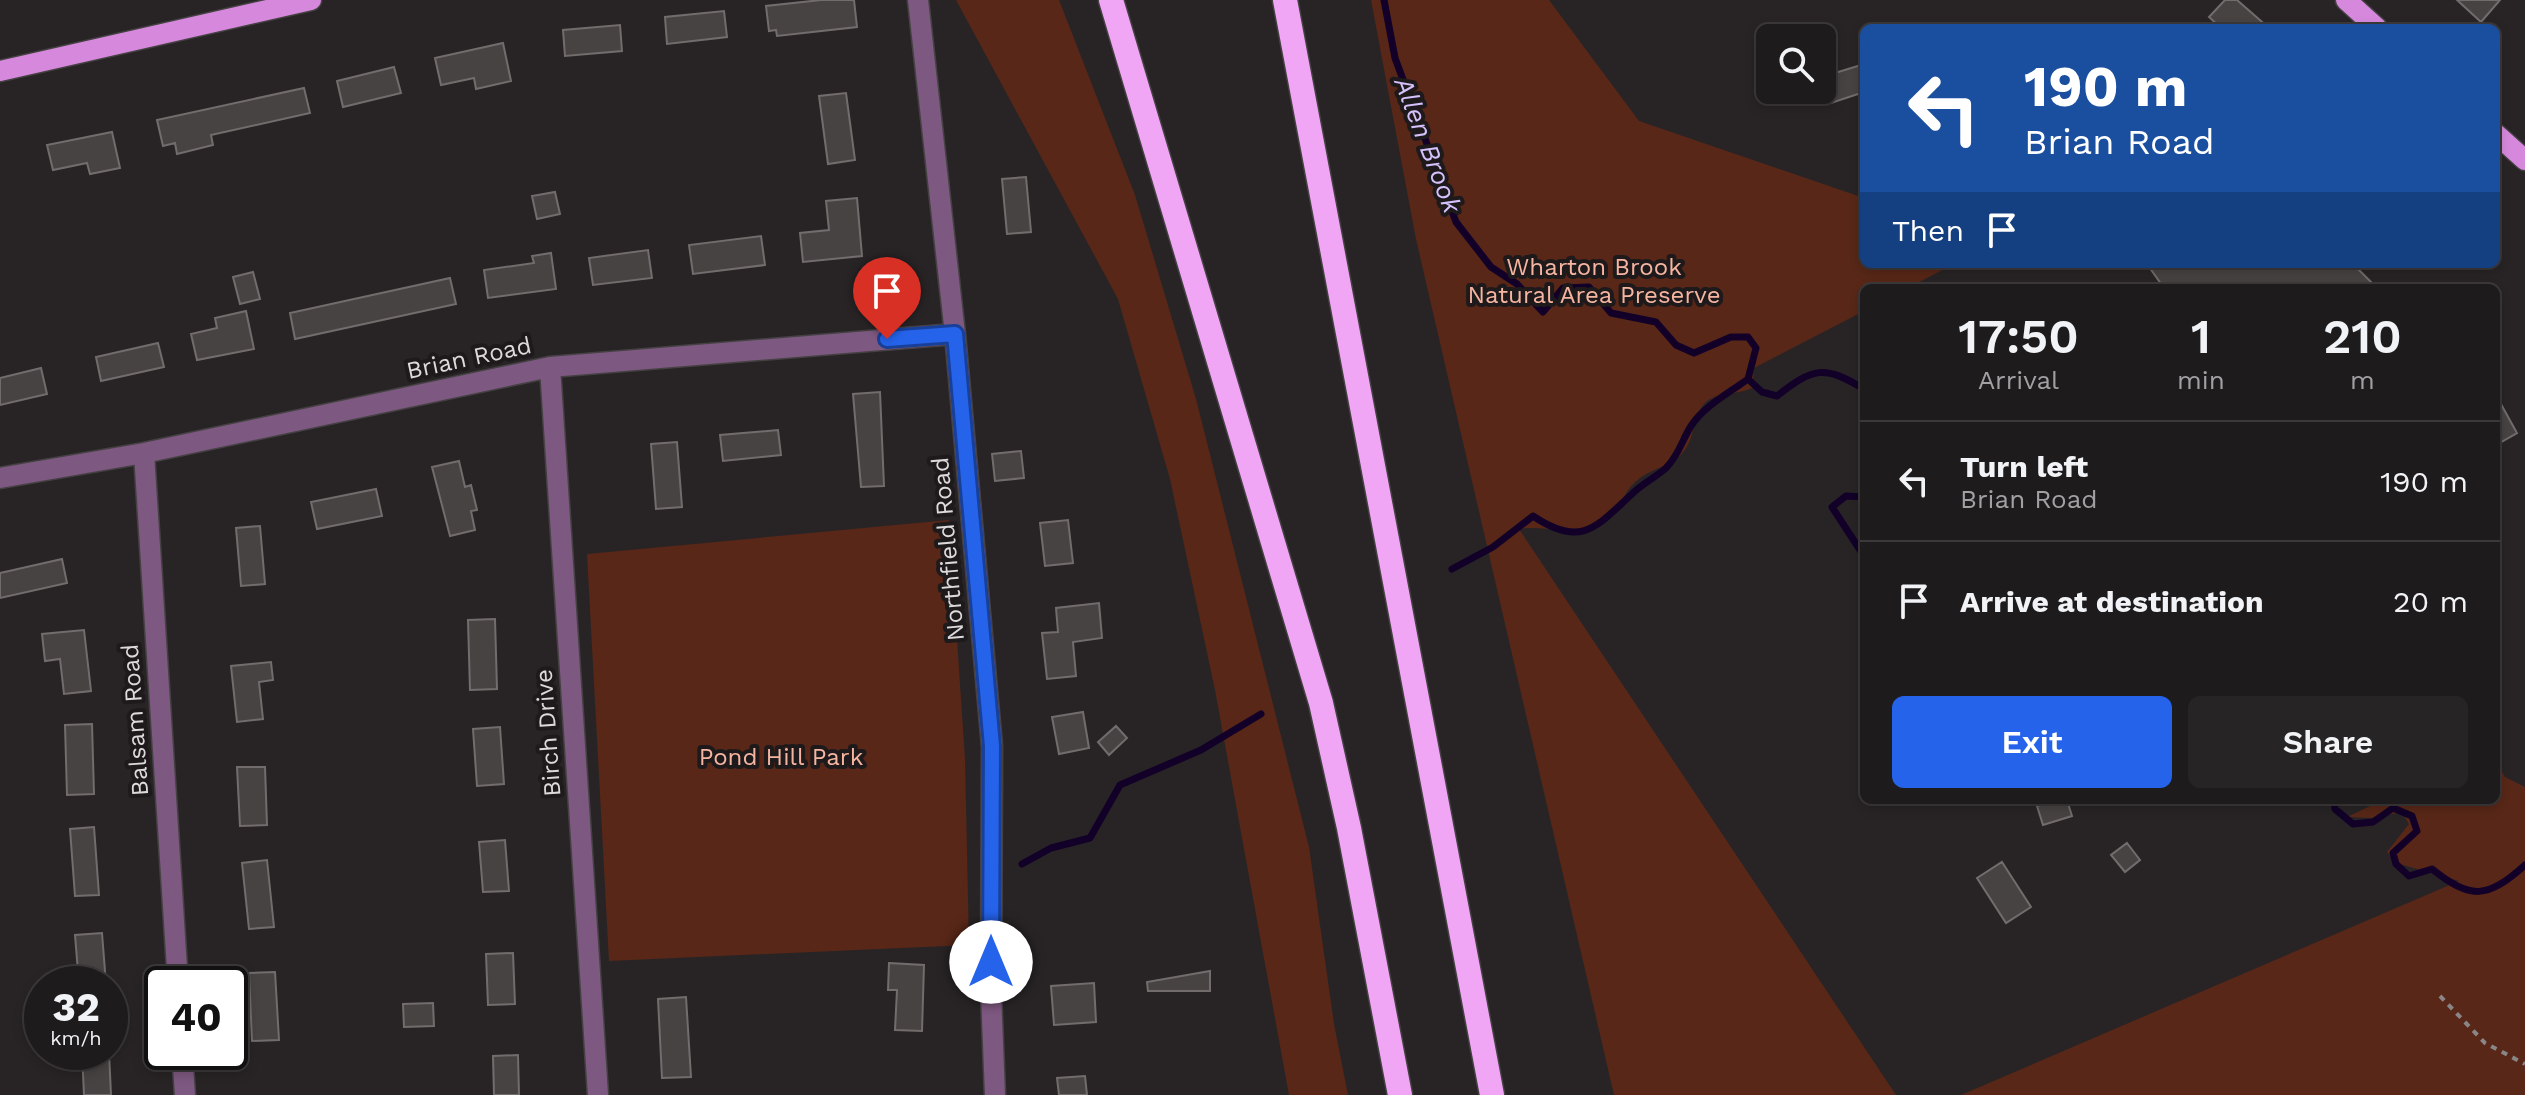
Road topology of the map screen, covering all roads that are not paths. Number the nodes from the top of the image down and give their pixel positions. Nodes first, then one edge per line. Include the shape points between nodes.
1 (311, 0) edge
2 (918, 0) edge
3 (1104, 0) edge
4 (1111, 0) edge
5 (1285, 0) edge
6 (2352, 2) edge
7 (2373, 24) edge
8 (1118, 28) junction
9 (0, 71) edge
10 (2500, 138) edge
11 (2525, 160) edge
12 (955, 334) junction
13 (550, 367) junction
14 (144, 453) junction
15 (0, 478) edge
16 (177, 966) edge
17 (183, 1070) edge
18 (185, 1095) edge
19 (598, 1095) edge
20 (995, 1095) edge
21 (1400, 1095) edge
22 (1492, 1095) edge

1 - 9 main road
2 - 12 street, Northfield Road
3 - 8 highway
4 - 8 highway
5 - 22 highway
6 - 7 main road
8 - 21 highway via 1321,703
10 - 11 main road
12 - 13 street, Brian Road
12 - 20 street, Northfield Road via 992,746
13 - 14 street, Brian Road
13 - 19 street, Birch Drive
14 - 15 street, Brian Road
14 - 16 street, Balsam Road
17 - 18 street

